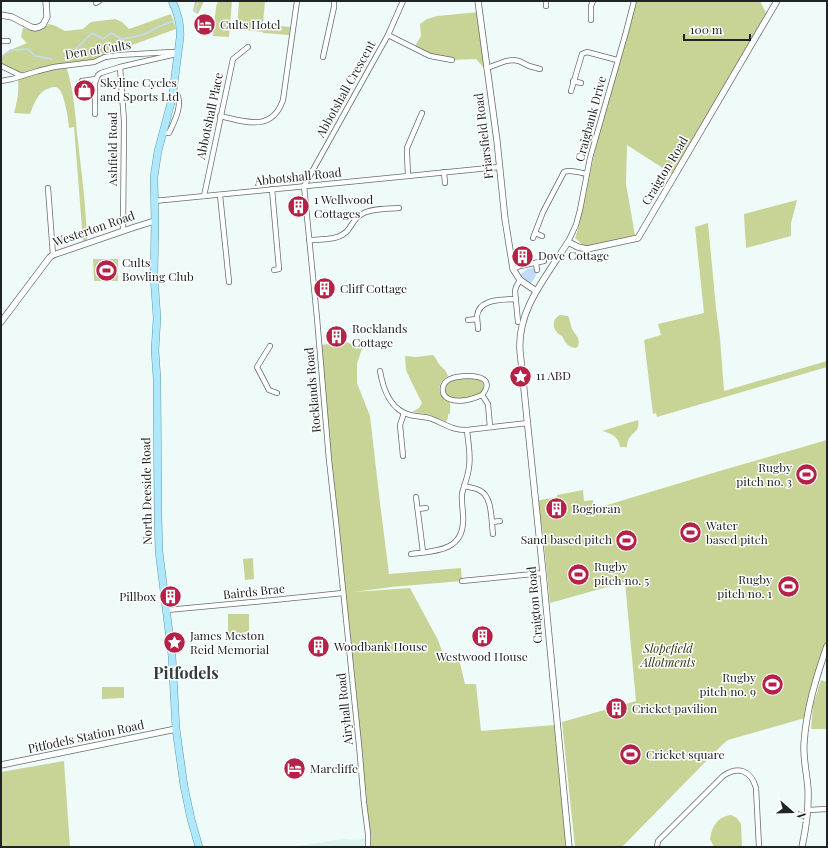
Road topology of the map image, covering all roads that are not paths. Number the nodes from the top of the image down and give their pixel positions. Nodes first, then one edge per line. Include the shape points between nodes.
1 (46, 1) edge
2 (172, 1) edge
3 (297, 1) edge
4 (334, 1) edge
5 (403, 1) edge
6 (478, 1) edge
7 (593, 1) edge
8 (634, 1) edge
9 (777, 1) edge
10 (1, 15) edge
11 (591, 20) dead end
12 (388, 35) junction
13 (1, 41) edge
14 (8, 41) dead end
15 (248, 47) dead end
16 (178, 53) junction
17 (323, 57) dead end
18 (452, 60) dead end
19 (618, 60) junction
20 (1, 66) edge
21 (120, 67) junction
22 (487, 68) junction
23 (540, 69) dead end
24 (22, 76) junction
25 (96, 79) junction
26 (1, 81) edge
27 (82, 81) dead end
28 (573, 81) junction
29 (580, 83) dead end
30 (571, 91) dead end
31 (422, 113) dead end
32 (95, 114) dead end
33 (220, 116) junction
34 (499, 167) junction
35 (444, 172) junction
36 (587, 174) junction
37 (408, 176) junction
38 (445, 183) dead end
39 (304, 186) junction
40 (48, 188) dead end
41 (272, 189) junction
42 (220, 194) junction
43 (204, 196) junction
44 (154, 201) junction
45 (399, 208) dead end
46 (155, 222) junction
47 (123, 231) junction
48 (542, 236) dead end
49 (309, 240) junction
50 (568, 242) junction
51 (53, 254) junction
52 (544, 261) dead end
53 (536, 263) junction
54 (513, 269) junction
55 (274, 270) dead end
56 (537, 270) dead end
57 (520, 280) junction
58 (229, 282) dead end
59 (536, 291) junction
60 (515, 299) junction
61 (477, 319) junction
62 (468, 320) dead end
63 (1, 322) edge
64 (518, 322) dead end
65 (478, 329) dead end
66 (270, 346) dead end
67 (380, 371) dead end
68 (277, 394) dead end
69 (482, 395) junction
70 (404, 413) junction
71 (528, 423) junction
72 (490, 427) junction
73 (467, 430) junction
74 (403, 456) dead end
75 (464, 486) junction
76 (416, 497) dead end
77 (426, 508) dead end
78 (418, 509) junction
79 (500, 521) dead end
80 (492, 522) junction
81 (493, 534) dead end
82 (422, 552) junction
83 (411, 554) dead end
84 (543, 574) junction
85 (462, 582) dead end
86 (343, 593) junction
87 (167, 610) junction
88 (827, 646) edge
89 (176, 729) junction
90 (1, 765) edge
91 (827, 809) edge
92 (808, 810) junction
93 (199, 847) edge
94 (368, 847) edge
95 (569, 847) edge
96 (657, 847) edge
97 (759, 847) edge
98 (802, 847) edge

1 - 10 street via 47,17 43,26 31,27 12,17
2 - 16 main road, North Deeside Road via 180,23
3 - 33 street via 283,100 277,113 270,119 254,123
4 - 17 street
5 - 12 street, Abbotshall Crescent
6 - 22 street, Friarsfield Road
7 - 11 street
8 - 19 street, Craigbank Drive
9 - 50 street, Craigton Road via 638,238 588,249
12 - 18 street via 430,56
12 - 39 street, Abbotshall Crescent
13 - 14 street
15 - 33 street, Abbotshall Place via 233,59
16 - 21 street
16 - 24 street, Den of Cults via 119,55 94,62 54,67
16 - 44 main road, North Deeside Road via 172,93 155,163
19 - 28 street via 584,52
19 - 36 street, Craigbank Drive
20 - 24 street
21 - 25 street via 101,73
21 - 47 street, Ashfield Road via 124,121
22 - 23 street via 513,60
22 - 34 street, Friarsfield Road
24 - 26 street, Den of Cults
25 - 27 street
25 - 32 street
28 - 29 street
28 - 30 street
31 - 37 street via 407,148
33 - 43 street, Abbotshall Place
34 - 35 street, Abbotshall Road
34 - 54 street, Friarsfield Road
35 - 37 street, Abbotshall Road
35 - 38 street
36 - 48 street via 564,172 543,212 534,236
36 - 50 street, Craigbank Drive via 576,225
37 - 39 street, Abbotshall Road
39 - 41 street, Abbotshall Road
39 - 49 street, Rocklands Road
40 - 51 street
41 - 42 street, Abbotshall Road
41 - 55 street via 279,269
42 - 43 street, Abbotshall Road
42 - 58 street
43 - 44 street, Abbotshall Road
44 - 46 main road, North Deeside Road
45 - 49 street via 361,214 347,231 333,239
46 - 47 street, Westerton Road
46 - 87 main road, North Deeside Road via 159,551
47 - 51 street, Westerton Road
49 - 86 street, Rocklands Road
50 - 59 street, Craigton Road
51 - 63 street, Westerton Road
52 - 53 street
53 - 54 street
53 - 56 street
54 - 57 street
57 - 59 street
57 - 60 street via 516,287
59 - 71 street, Craigton Road via 520,337
60 - 61 street via 486,303 479,310
60 - 64 street
61 - 62 street
61 - 65 street
66 - 68 street via 258,368 268,390
67 - 70 street via 386,392
69 - 69 street via 486,389 485,380 474,376 449,379 443,389 447,398 455,400 469,400
69 - 72 street via 488,404
70 - 73 street via 429,418 450,428
70 - 74 street via 400,425
71 - 72 street
71 - 84 street, Craigton Road
72 - 73 street
73 - 75 street via 470,462
75 - 80 street via 480,490 488,498
75 - 82 street via 463,528 455,542 446,548
76 - 78 street
77 - 78 street
78 - 82 street
79 - 80 street
80 - 81 street
82 - 83 street
84 - 85 street
84 - 95 street, Craigton Road
86 - 87 street, Bairds Brae
86 - 94 street, Airyhall Road
87 - 89 main road, North Deeside Road
88 - 92 street via 811,700 804,745
89 - 90 street, Pitfodels Station Road
89 - 93 main road, North Deeside Road via 184,786
91 - 92 street
92 - 98 street
96 - 97 street via 658,841 723,776 736,770 743,771 754,780

